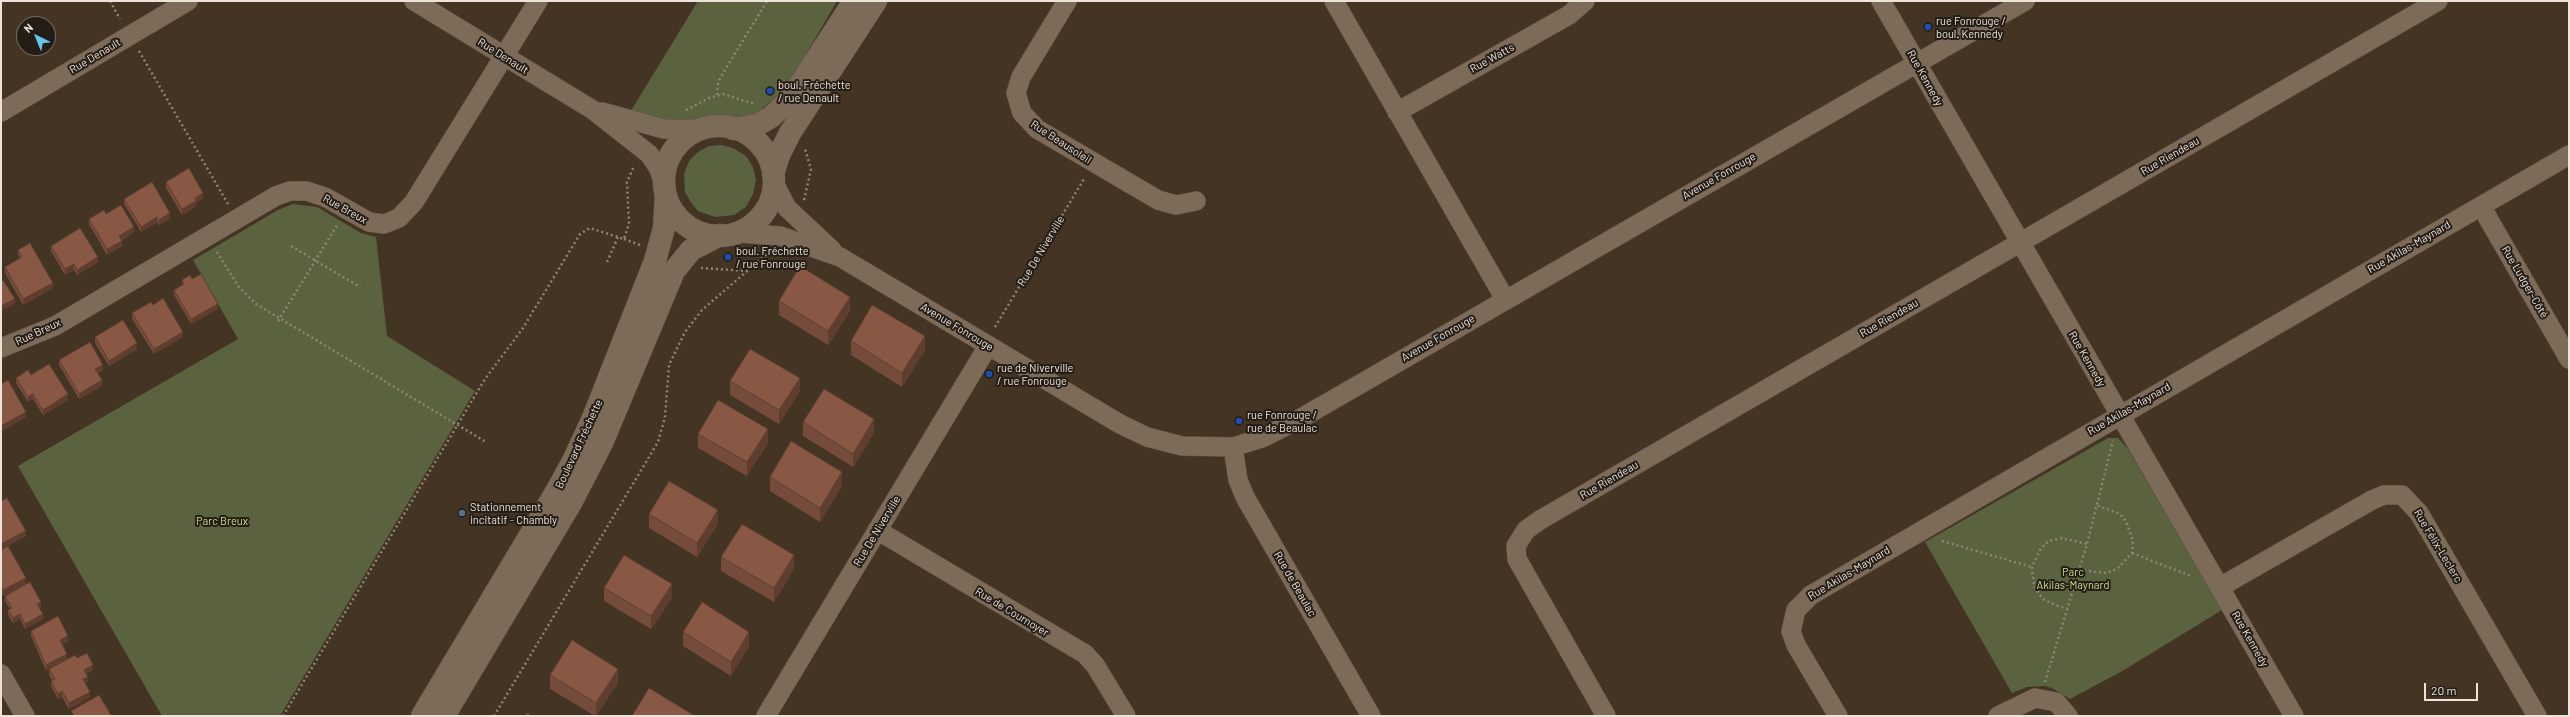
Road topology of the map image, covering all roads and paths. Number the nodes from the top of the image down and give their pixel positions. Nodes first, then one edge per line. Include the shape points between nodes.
1 (110, 1) edge
2 (188, 1) edge
3 (414, 1) edge
4 (538, 1) edge
5 (767, 1) edge
6 (854, 1) edge
7 (876, 1) edge
8 (1067, 1) edge
9 (1334, 1) edge
10 (1585, 1) edge
11 (1881, 1) edge
12 (2025, 1) edge
13 (2438, 1) edge
14 (120, 19) dead end
15 (139, 50) dead end
16 (504, 56) junction
17 (1917, 63) junction
18 (717, 95) junction
19 (760, 107) dead end
20 (593, 110) junction
21 (683, 111) dead end
22 (1, 112) edge
23 (1397, 112) junction
24 (703, 129) junction
25 (733, 129) junction
26 (804, 147) dead end
27 (2569, 155) edge
28 (636, 161) dead end
29 (1087, 174) dead end
30 (773, 177) junction
31 (666, 190) junction
32 (1196, 201) dead end
33 (802, 204) dead end
34 (2481, 206) junction
35 (231, 208) dead end
36 (340, 220) dead end
37 (729, 234) junction
38 (618, 237) junction
39 (2020, 243) junction
40 (291, 246) dead end
41 (214, 248) dead end
42 (771, 250) dead end
43 (840, 257) junction
44 (314, 262) junction
45 (607, 262) dead end
46 (698, 268) dead end
47 (748, 271) junction
48 (360, 287) dead end
49 (1505, 299) junction
50 (279, 320) junction
51 (995, 327) dead end
52 (988, 346) junction
53 (1, 348) edge
54 (2569, 359) edge
55 (2120, 415) junction
56 (458, 425) junction
57 (486, 442) dead end
58 (1233, 447) junction
59 (2096, 505) junction
60 (877, 530) junction
61 (1916, 534) junction
62 (2087, 544) junction
63 (2132, 554) junction
64 (2032, 567) junction
65 (2079, 570) junction
66 (2220, 587) junction
67 (2068, 609) junction
68 (1, 674) edge
69 (2040, 698) junction
70 (25, 716) edge
71 (283, 716) edge
72 (422, 716) edge
73 (444, 716) edge
74 (494, 716) edge
75 (766, 716) edge
76 (1126, 716) edge
77 (1371, 716) edge
78 (1606, 716) edge
79 (1838, 716) edge
80 (1998, 716) edge
81 (2068, 716) edge
82 (2294, 716) edge
83 (2537, 716) edge

1 - 14 path
2 - 22 street, Rue Denault
3 - 16 street, Rue Denault
4 - 16 street, Rue Breux
5 - 18 path via 722,75
6 - 25 main road via 785,104 757,125
7 - 30 main road via 790,133 779,154
8 - 32 street, Rue Beausoleil via 1021,77 1016,93 1022,113 1037,129 1158,200 1176,205
9 - 23 street
10 - 23 street, Rue Watts via 1569,15
11 - 17 street, Rue Kennedy
12 - 17 street, Avenue Fonrouge
13 - 39 street, Rue Riendeau
15 - 35 path
16 - 20 street, Rue Denault
16 - 53 street, Rue Breux via 414,202 399,218 384,224 369,222 325,197 306,191 290,191 276,196 54,326
17 - 39 street, Rue Kennedy
17 - 49 street, Avenue Fonrouge
18 - 19 path via 744,99
18 - 21 path
20 - 24 street, Rue Denault via 664,129
20 - 31 street, Rue Denault via 649,154 658,167
23 - 49 street
24 - 25 main road
24 - 31 main road via 683,139 671,155 665,174
25 - 30 main road via 745,133 762,147 771,164
26 - 33 path via 811,169
27 - 34 street, Rue Akilas-Maynard
28 - 38 path via 627,182 627,231 624,239
29 - 51 path, Rue De Niverville
30 - 37 main road via 770,199 762,216 749,228
30 - 43 street via 787,208 801,224
31 - 37 main road via 675,213 689,226 708,235
31 - 72 main road, Boulevard Fréchette via 664,228 655,261 596,411 573,461
34 - 54 street, Rue Ludger-Côté
34 - 55 street, Rue Akilas-Maynard
36 - 44 path
37 - 43 street via 768,233
37 - 73 main road, Boulevard Fréchette via 691,250 674,271 602,443 572,501
38 - 45 path
38 - 56 path via 590,228 580,234 534,312 485,379
39 - 55 street, Rue Kennedy
39 - 78 street, Rue Riendeau via 1540,520 1521,535 1515,552 1521,568
40 - 44 path
41 - 50 path via 244,294
42 - 47 path
43 - 52 street, Avenue Fonrouge
44 - 48 path
44 - 50 path
46 - 47 path
47 - 74 path via 702,310 685,332 669,365 665,417 656,446
49 - 58 street, Avenue Fonrouge via 1296,421 1262,438
50 - 56 path
52 - 58 street, Avenue Fonrouge via 1120,424 1147,436 1182,446
52 - 60 street, Rue De Niverville
55 - 59 path
55 - 61 street, Rue Akilas-Maynard
55 - 66 street, Rue Kennedy
56 - 57 path
56 - 71 path
58 - 77 street, Rue de Beaulac via 1238,480 1245,497
59 - 62 path
59 - 63 path via 2120,514 2126,520 2133,541
60 - 75 street, Rue De Niverville
60 - 76 street, Rue de Cournoyer via 1085,654
61 - 64 path
61 - 79 street, Rue Akilas-Maynard via 1811,595 1793,616 1791,631 1796,645
62 - 64 path via 2062,538 2050,541 2041,548
62 - 65 path
63 - 65 path via 2117,569 2106,573
63 - 66 path
64 - 67 path via 2034,586 2043,599 2055,606
65 - 67 path
66 - 82 street, Rue Kennedy
66 - 83 street, Rue Félix-Leclerc via 2372,500 2384,494 2402,495 2419,513
67 - 69 path
68 - 70 street
69 - 80 street via 2025,701
69 - 81 street via 2056,702

